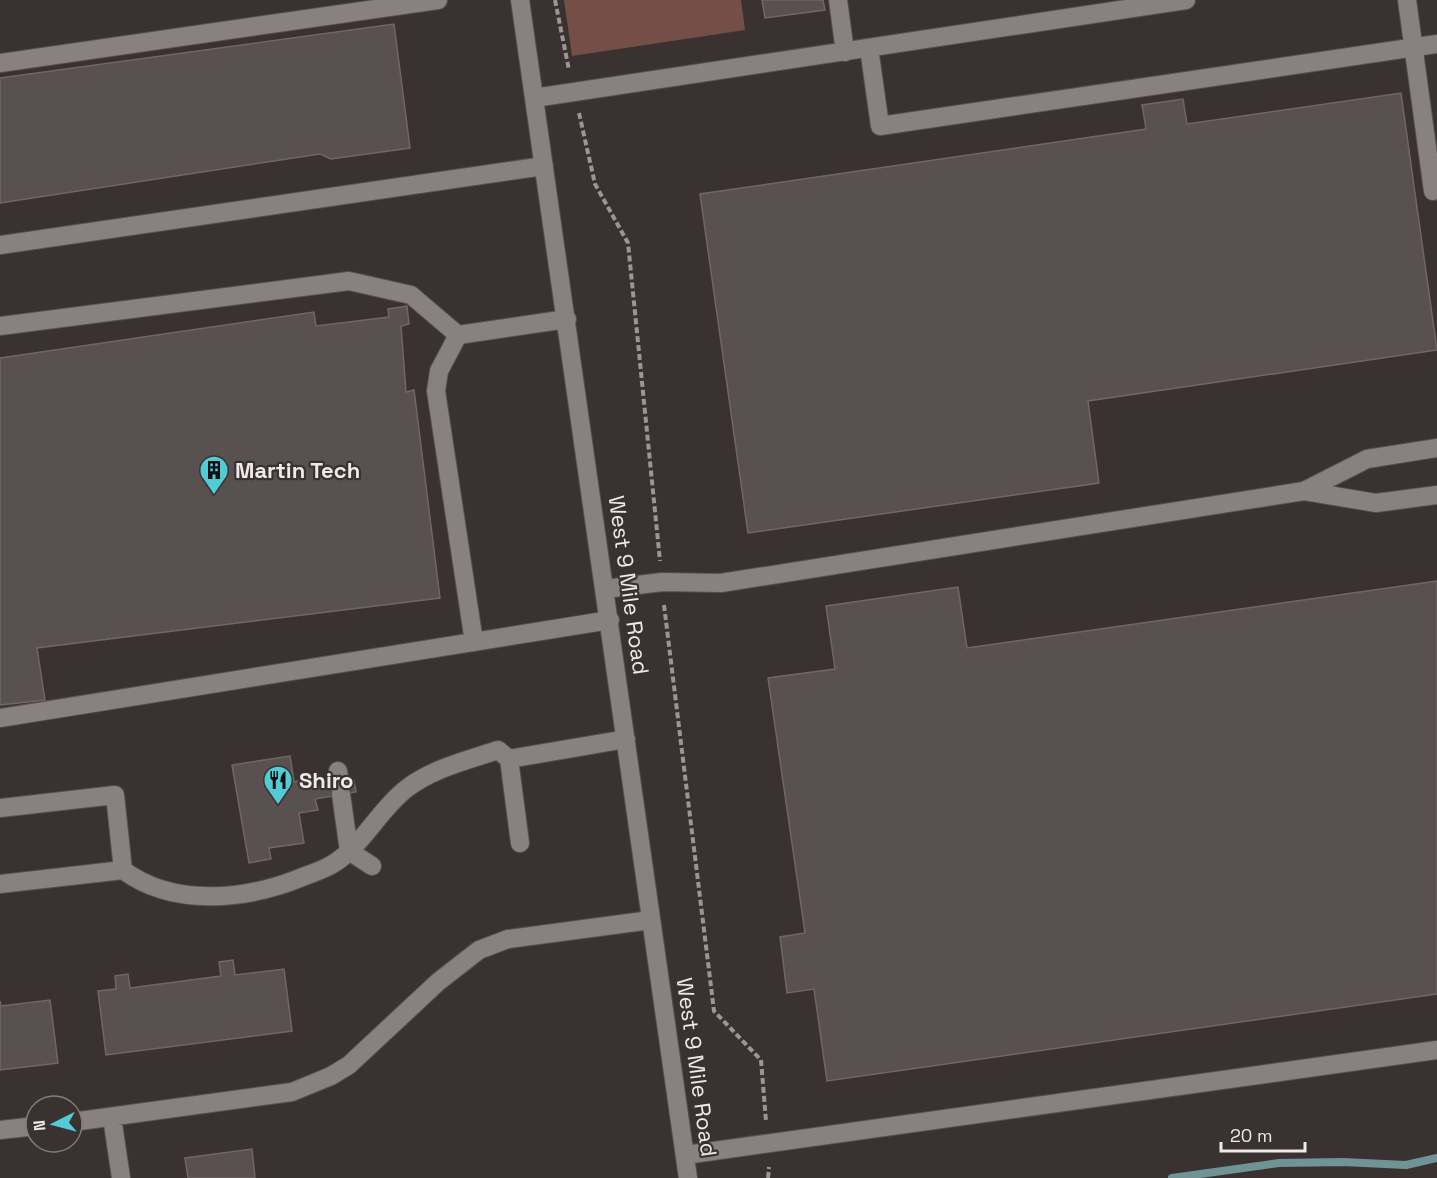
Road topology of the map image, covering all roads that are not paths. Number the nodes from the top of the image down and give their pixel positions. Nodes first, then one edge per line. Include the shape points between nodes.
1 (438, 0) edge
2 (520, 0) edge
3 (838, 0) edge
4 (1186, 0) edge
5 (1407, 0) edge
6 (1437, 44) edge
7 (1414, 47) junction
8 (869, 48) junction
9 (845, 52) junction
10 (0, 63) edge
11 (534, 98) junction
12 (544, 166) junction
13 (1433, 190) dead end
14 (0, 245) edge
15 (567, 319) junction
16 (0, 326) edge
17 (458, 335) junction
18 (1437, 448) edge
19 (1304, 491) junction
20 (1437, 495) edge
21 (605, 589) junction
22 (609, 620) junction
23 (474, 642) junction
24 (0, 718) edge
25 (626, 739) junction
26 (508, 759) junction
27 (340, 783) dead end
28 (0, 808) edge
29 (520, 843) dead end
30 (350, 851) junction
31 (372, 866) dead end
32 (123, 870) junction
33 (0, 884) edge
34 (651, 920) junction
35 (1437, 1050) edge
36 (112, 1117) junction
37 (84, 1120) edge
38 (24, 1127) edge
39 (0, 1130) edge
40 (685, 1155) junction
41 (121, 1178) edge
42 (688, 1178) edge

1 - 10 street
2 - 11 street, West 9 Mile Road
3 - 9 street
4 - 8 street
5 - 7 street
6 - 7 street
7 - 8 street via 880,126
7 - 13 street
8 - 9 street
9 - 11 street
11 - 12 street, West 9 Mile Road
12 - 14 street
12 - 15 street, West 9 Mile Road
15 - 17 street
15 - 21 street, West 9 Mile Road
16 - 17 street via 349,281 411,295
17 - 23 street via 439,371 436,391
18 - 19 street via 1368,459
19 - 20 street via 1376,504
19 - 21 street via 721,583 662,582
21 - 22 street, West 9 Mile Road
22 - 23 street
22 - 25 street, West 9 Mile Road
23 - 24 street
25 - 26 street
25 - 34 street, West 9 Mile Road
26 - 29 street
26 - 30 street via 498,750 408,787 378,815
27 - 30 street
28 - 32 street via 115,795
30 - 31 street
30 - 32 street via 331,866 269,889 214,897 140,882
32 - 33 street
34 - 36 street via 508,939 479,950 438,982 349,1065 292,1092
34 - 40 street, West 9 Mile Road
35 - 40 street
36 - 37 street
36 - 41 street
38 - 39 street
40 - 42 street, West 9 Mile Road

